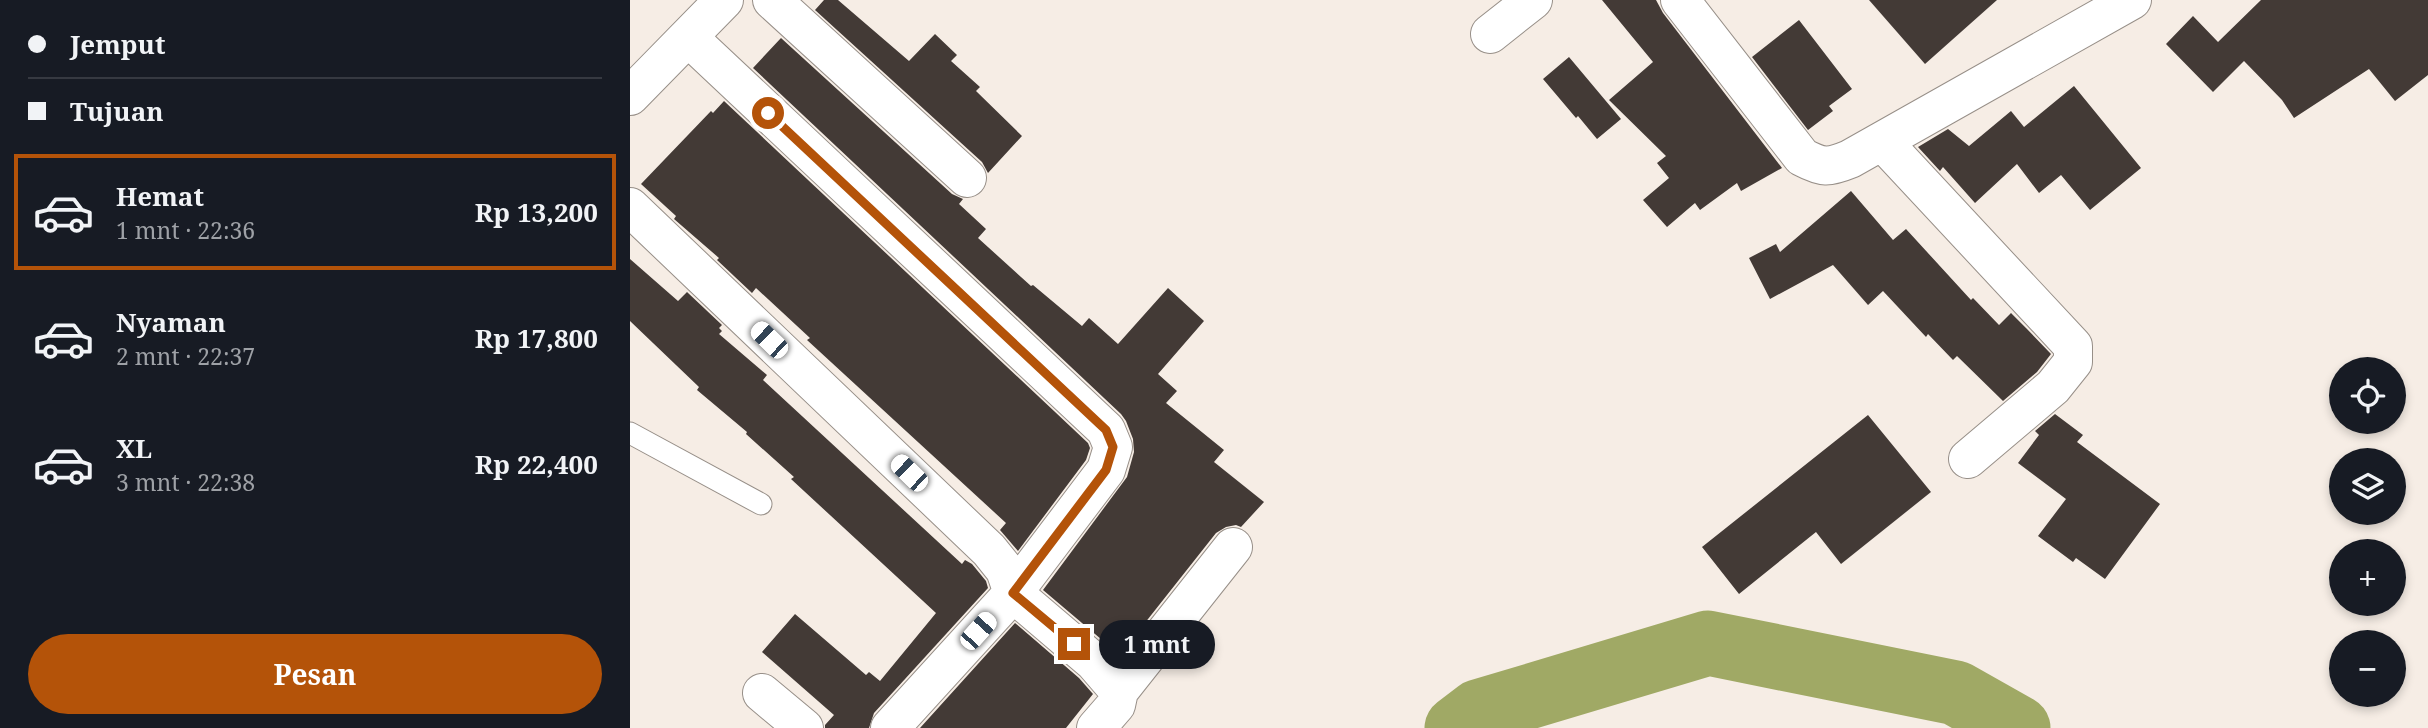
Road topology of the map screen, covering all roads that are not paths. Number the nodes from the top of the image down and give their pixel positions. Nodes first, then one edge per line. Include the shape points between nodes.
1 (724, 0) edge
2 (772, 0) edge
3 (1533, 0) edge
4 (1680, 0) edge
5 (2132, 0) edge
6 (1490, 33) dead end
7 (689, 38) junction
8 (630, 96) edge
9 (1882, 141) junction
10 (967, 178) dead end
11 (630, 206) edge
12 (630, 433) edge
13 (1968, 459) dead end
14 (761, 504) dead end
15 (1233, 547) dead end
16 (1013, 593) junction
17 (1119, 691) junction
18 (762, 693) dead end
19 (804, 728) edge
20 (890, 728) edge
21 (1096, 728) edge

1 - 7 street
2 - 10 street
3 - 6 street
4 - 9 street via 1802,157 1832,166
5 - 9 street
7 - 8 street
7 - 16 street via 1106,430 1113,447 1106,470
9 - 13 street via 2073,346 2073,362 2053,387
11 - 16 street via 989,550 1005,570
12 - 14 lane
15 - 17 street
16 - 17 street via 1094,662
16 - 20 street
17 - 21 street via 1116,705
18 - 19 street

